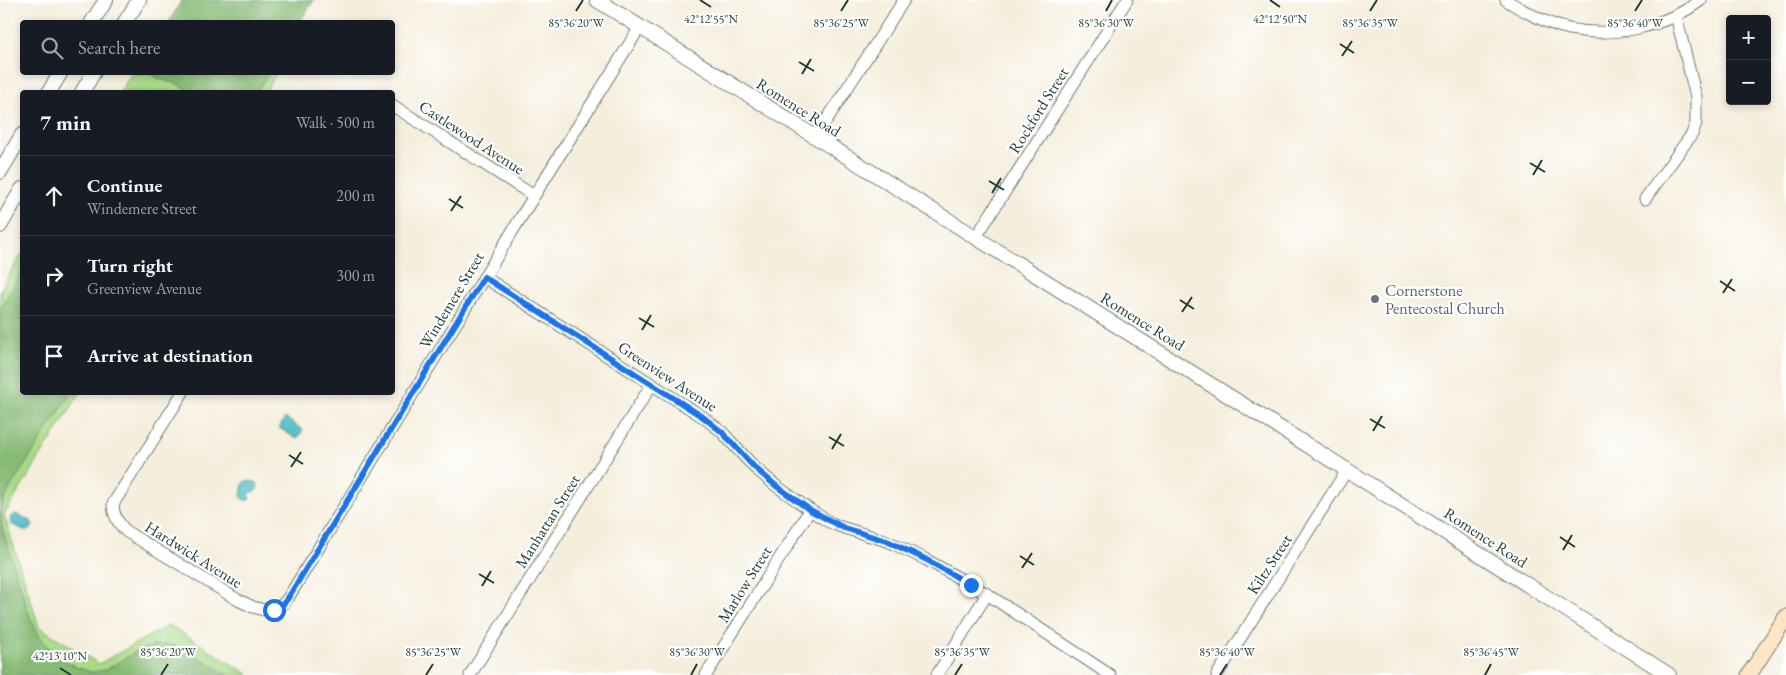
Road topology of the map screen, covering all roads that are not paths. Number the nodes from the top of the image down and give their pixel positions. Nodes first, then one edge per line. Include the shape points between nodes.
1 (106, 0) edge
2 (139, 0) edge
3 (597, 0) edge
4 (904, 0) edge
5 (1127, 0) edge
6 (1506, 0) edge
7 (1701, 0) edge
8 (1676, 16) junction
9 (93, 20) edge
10 (126, 20) edge
11 (640, 27) junction
12 (60, 75) edge
13 (92, 75) edge
14 (50, 90) edge
15 (83, 90) edge
16 (395, 108) edge
17 (20, 138) edge
18 (816, 138) junction
19 (0, 172) edge
20 (20, 192) edge
21 (534, 196) junction
22 (1644, 198) dead end
23 (0, 226) edge
24 (976, 237) junction
25 (484, 277) junction
26 (652, 384) junction
27 (181, 395) edge
28 (1347, 470) junction
29 (810, 510) junction
30 (986, 594) junction
31 (269, 610) joint
32 (1786, 617) edge
33 (470, 675) edge
34 (706, 675) edge
35 (937, 675) edge
36 (1110, 675) edge
37 (1217, 675) edge
38 (1669, 675) edge
39 (1750, 675) edge

1 - 9 street
2 - 10 street
3 - 11 street, Romence Road
4 - 18 street
5 - 24 street, Rockford Street
6 - 8 street via 1528,13 1570,29 1628,31
7 - 8 street
8 - 22 street via 1696,97 1696,123 1692,134
11 - 18 street, Romence Road
11 - 21 street, Windemere Street
12 - 14 street
13 - 15 street
16 - 21 street, Castlewood Avenue
17 - 19 street
18 - 24 street, Romence Road
20 - 23 street
21 - 25 street, Windemere Street
24 - 28 street, Romence Road
25 - 26 street, Greenview Avenue
25 - 31 street, Windemere Street via 288,598 282,605
26 - 29 street, Greenview Avenue via 722,432 754,467
26 - 33 street, Manhattan Street
27 - 31 street, Hardwick Avenue via 113,504 113,510 127,532 238,600
28 - 37 street, Kiltz Street
28 - 38 street, Romence Road
29 - 30 street, Greenview Avenue via 844,528 887,541 925,559
29 - 34 street, Marlow Street
30 - 35 street
30 - 36 street, Greenview Avenue
32 - 39 main road

